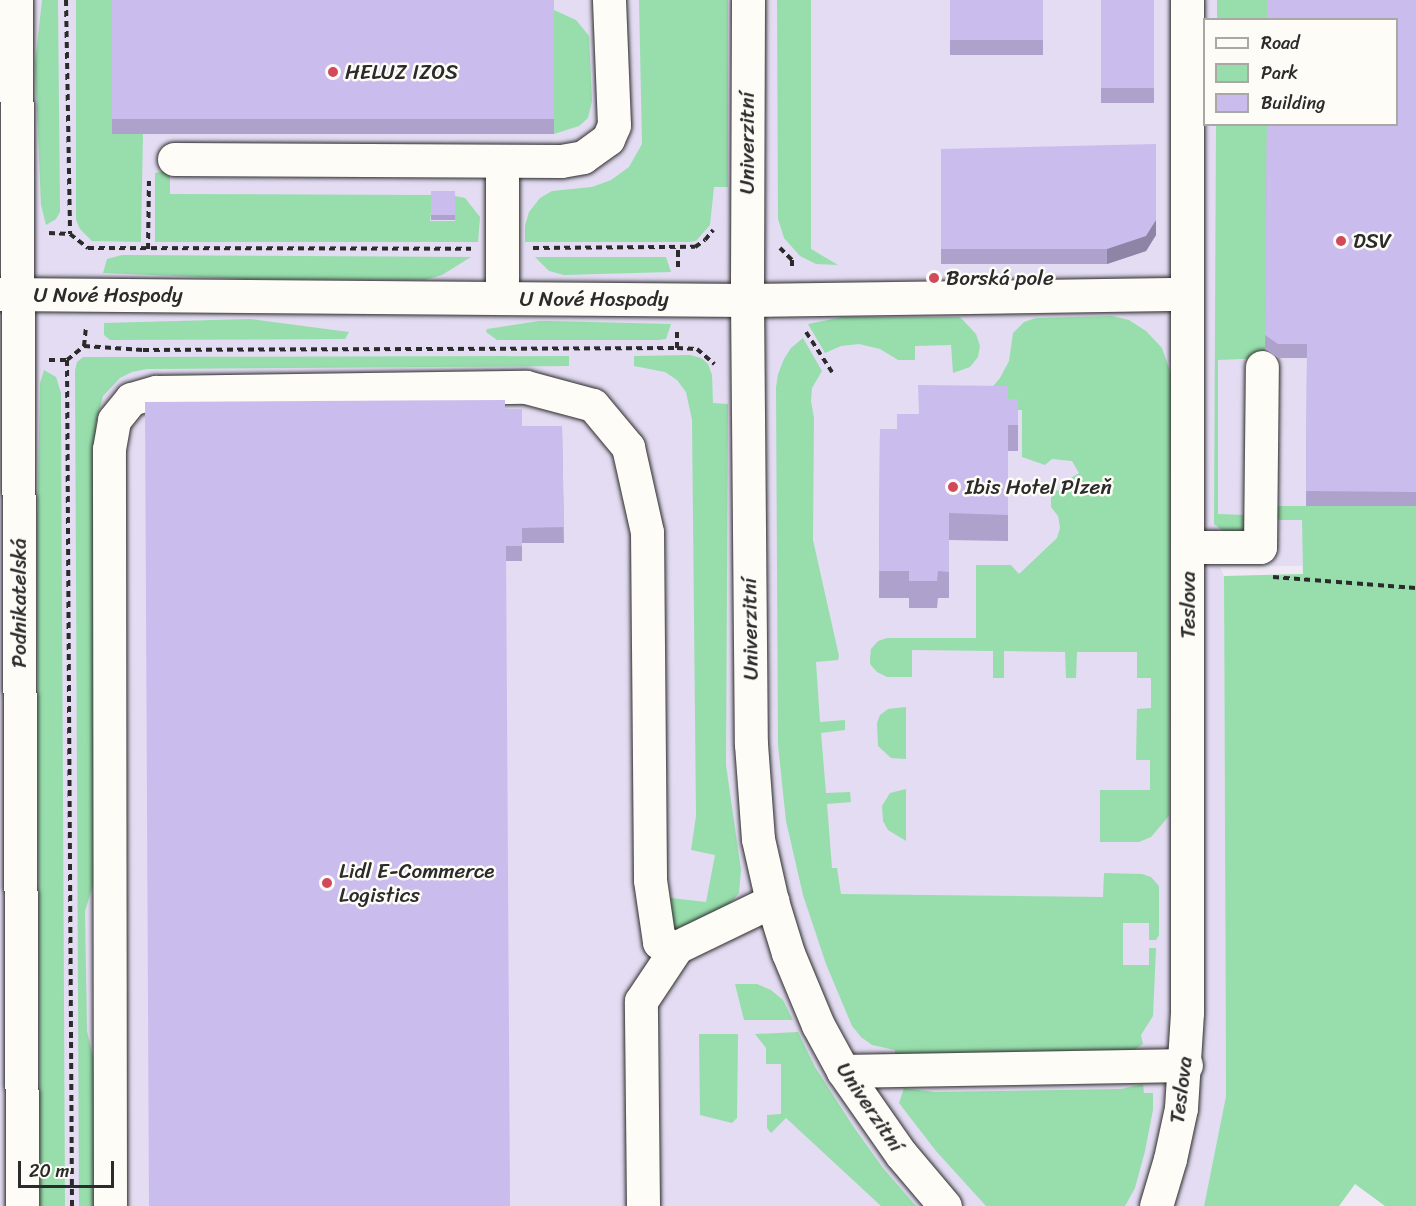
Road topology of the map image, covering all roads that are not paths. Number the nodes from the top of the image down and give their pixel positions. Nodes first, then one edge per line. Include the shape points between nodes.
1 (16, 0) edge
2 (609, 0) edge
3 (748, 0) edge
4 (1187, 0) edge
5 (174, 159) dead end
6 (502, 160) junction
7 (1187, 294) junction
8 (9, 295) edge
9 (502, 298) junction
10 (747, 300) junction
11 (1262, 367) dead end
12 (1188, 547) junction
13 (10, 862) edge
14 (772, 901) junction
15 (677, 947) junction
16 (1186, 1065) junction
17 (843, 1071) junction
18 (22, 1206) edge
19 (110, 1206) edge
20 (643, 1206) edge
21 (945, 1206) edge
22 (1155, 1206) edge

1 - 8 street, Podnikatelská
2 - 6 street via 614,125 608,139 583,157 561,161
3 - 10 street, Univerzitní
4 - 7 street, Teslova
5 - 6 street
6 - 9 street
7 - 10 street, U Nové Hospody
7 - 12 street, Teslova
8 - 9 street, U Nové Hospody
8 - 13 street, Podnikatelská
9 - 10 street, U Nové Hospody
10 - 14 street, Univerzitní via 751,744 758,839
11 - 12 street via 1260,547
12 - 16 street, Teslova
13 - 18 street, Podnikatelská
14 - 15 street
14 - 17 street, Univerzitní via 805,994
15 - 19 street via 659,942 650,879 647,532 628,447 593,405 526,387 156,392 132,399 114,420 109,449
15 - 20 street via 641,1000
16 - 17 street
16 - 22 street, Teslova via 1170,1159
17 - 21 street, Univerzitní via 901,1154

